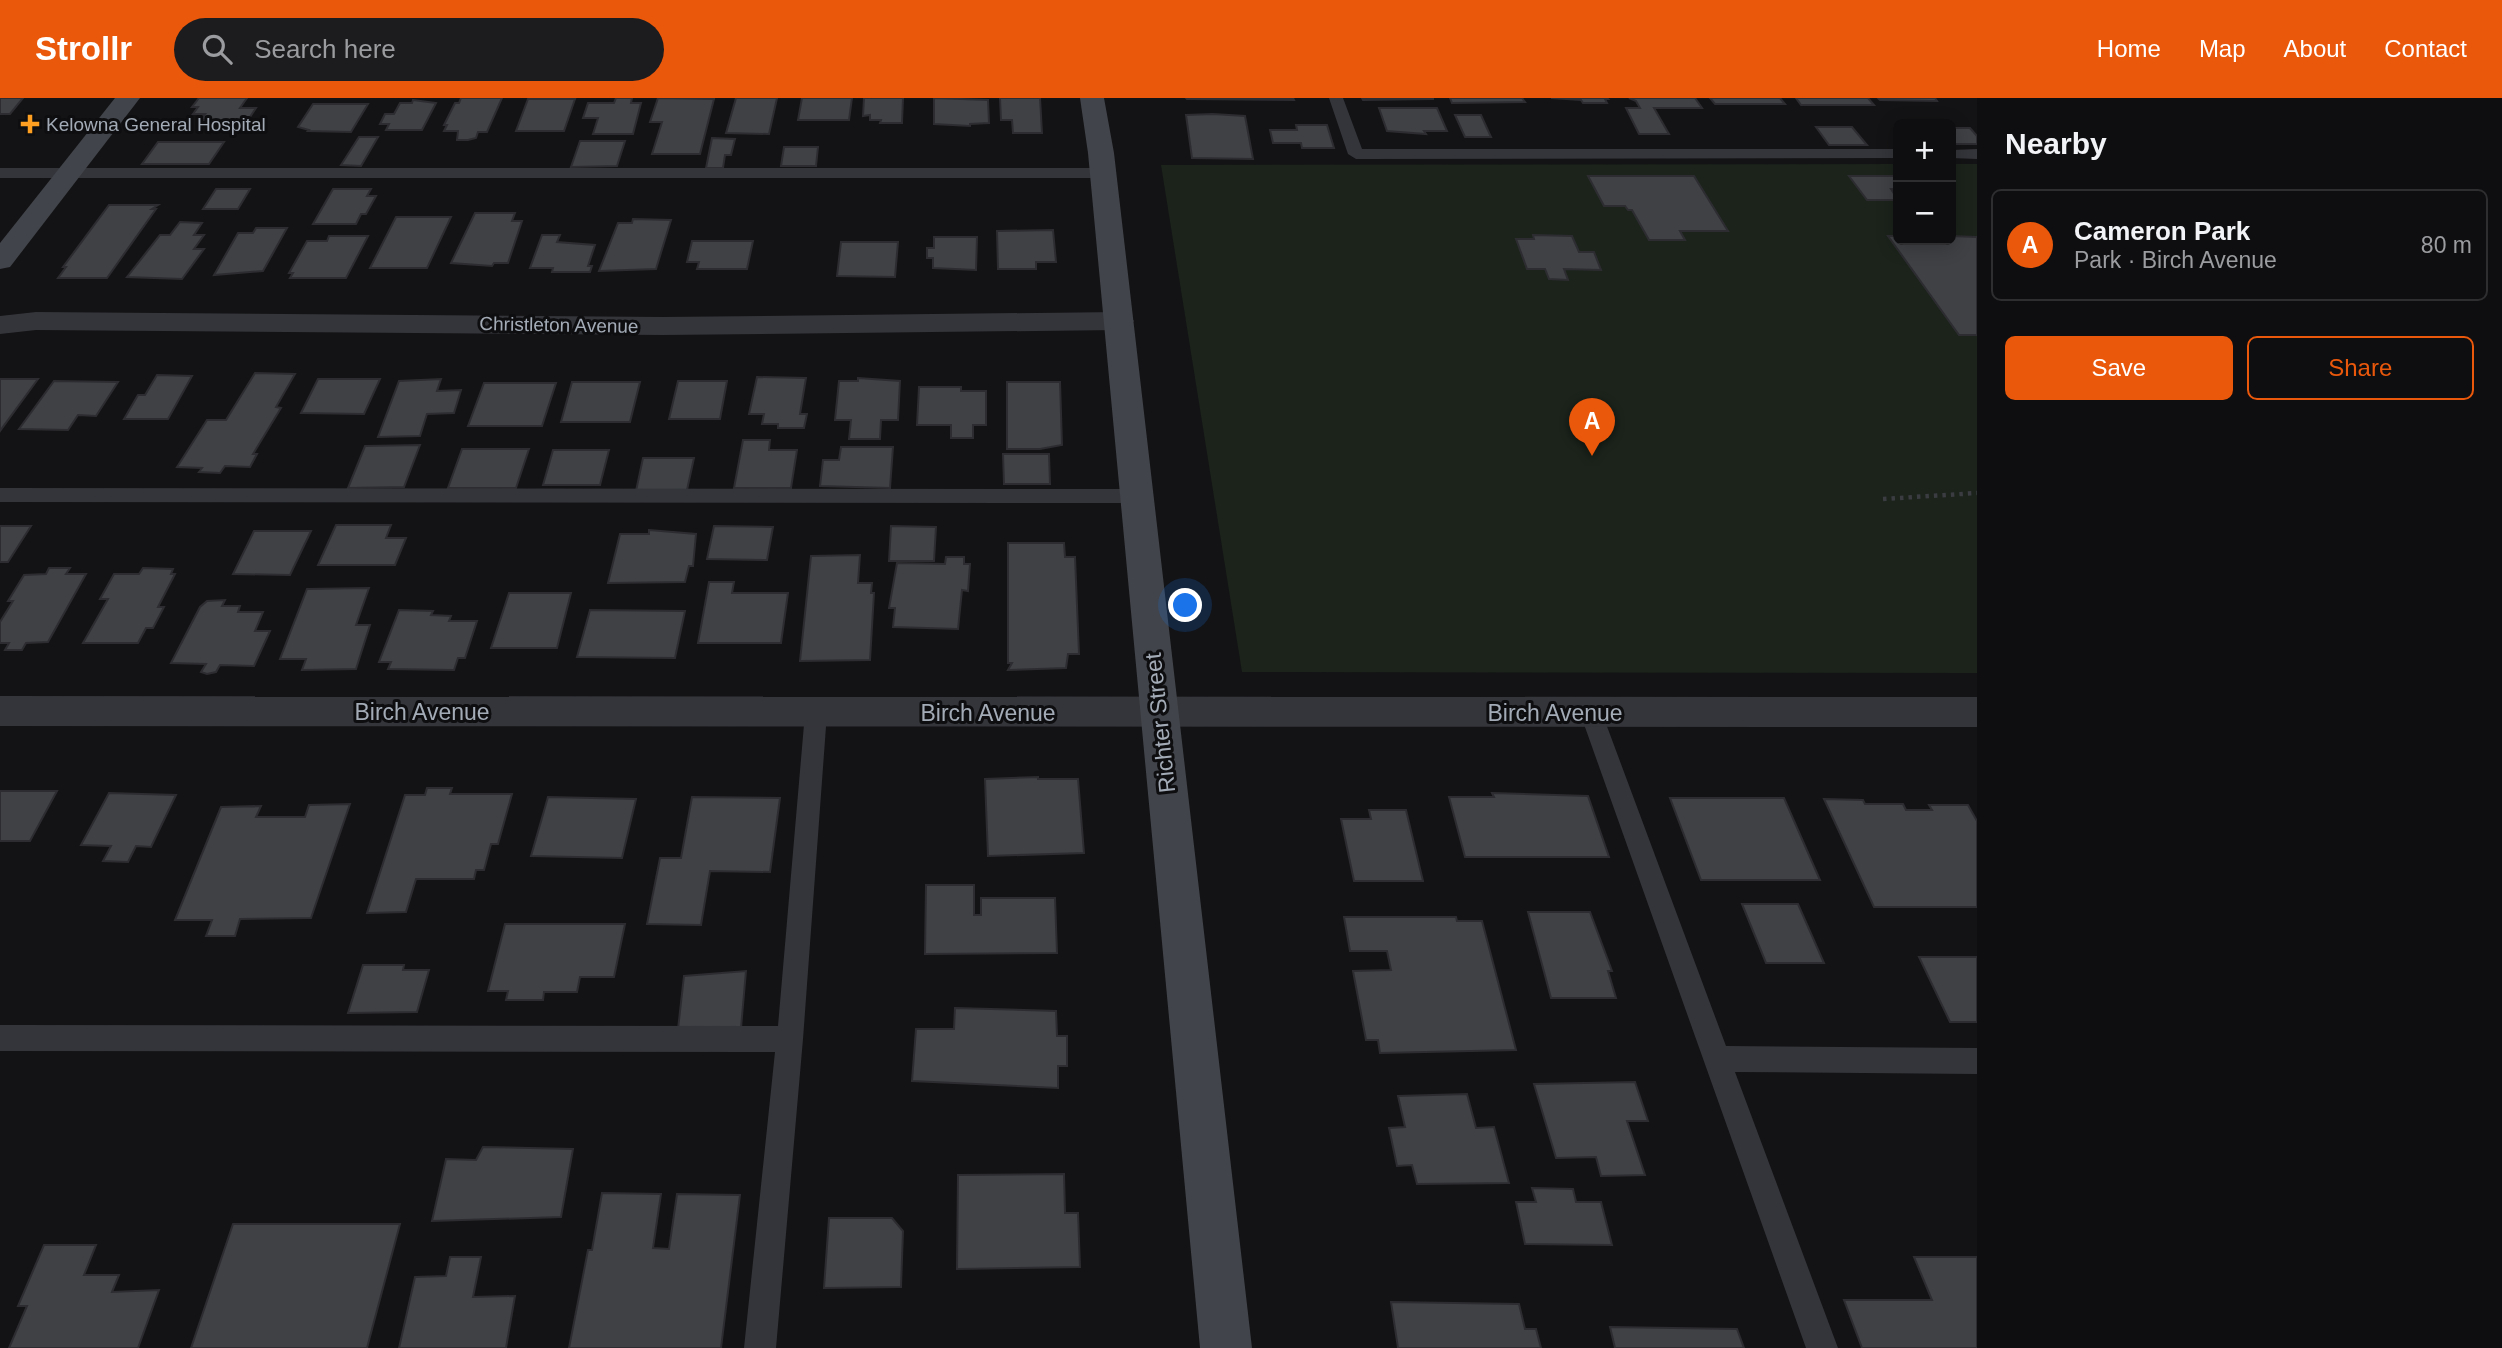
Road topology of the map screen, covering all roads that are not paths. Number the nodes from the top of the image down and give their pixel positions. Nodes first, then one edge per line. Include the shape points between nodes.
1 (128, 98) edge
2 (1092, 98) edge
3 (1336, 98) edge
4 (1893, 154) edge
5 (1956, 154) edge
6 (1977, 154) edge
7 (0, 173) edge
8 (67, 173) junction
9 (1103, 173) junction
10 (0, 261) edge
11 (1119, 321) junction
12 (0, 324) edge
13 (0, 495) edge
14 (1136, 496) junction
15 (0, 711) edge
16 (1977, 712) edge
17 (816, 713) junction
18 (1159, 713) junction
19 (1591, 713) junction
20 (0, 1038) edge
21 (790, 1039) junction
22 (1717, 1059) junction
23 (1977, 1061) edge
24 (760, 1348) edge
25 (1226, 1348) edge
26 (1822, 1348) edge

1 - 8 main road
2 - 9 main road, Richter Street
3 - 4 lane via 1356,154
5 - 6 lane
7 - 8 lane
8 - 9 lane
8 - 10 main road
9 - 11 main road, Richter Street
11 - 12 street, Christleton Avenue via 676,326
11 - 14 main road, Richter Street
13 - 14 lane
14 - 18 main road, Richter Street
15 - 17 street, Birch Avenue
16 - 19 street, Birch Avenue
17 - 18 street, Birch Avenue
17 - 21 lane
18 - 19 street, Birch Avenue
18 - 25 main road, Richter Street
19 - 22 lane
20 - 21 lane
21 - 24 lane
22 - 23 lane
22 - 26 lane

